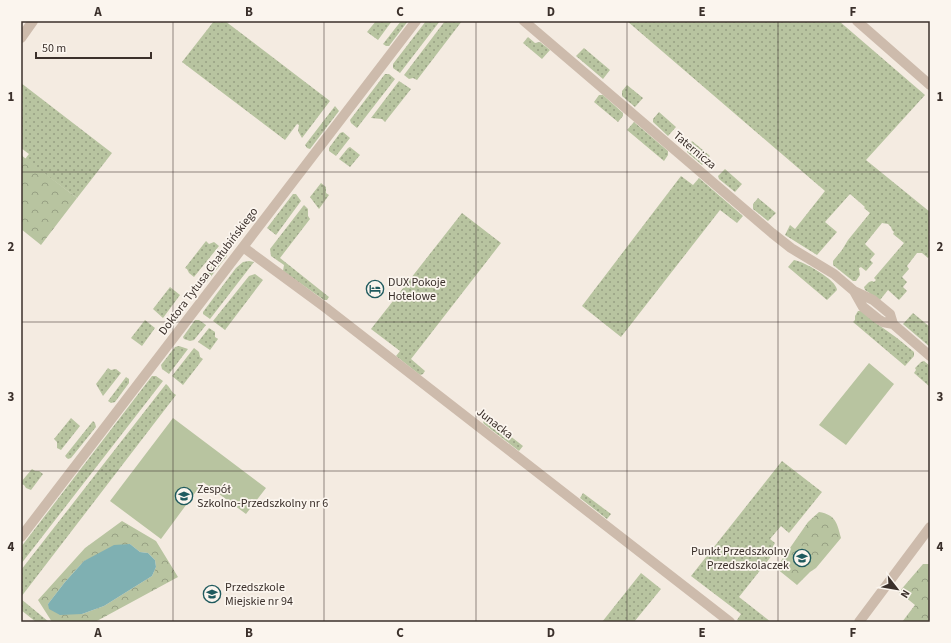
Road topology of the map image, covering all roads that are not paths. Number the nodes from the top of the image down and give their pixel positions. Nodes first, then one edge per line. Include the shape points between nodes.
1 (33, 21) edge
2 (416, 21) edge
3 (524, 21) edge
4 (856, 21) edge
5 (21, 38) edge
6 (930, 85) edge
7 (243, 247) junction
8 (930, 356) edge
9 (930, 527) edge
10 (21, 537) edge
11 (730, 622) edge
12 (858, 622) edge

1 - 5 street
2 - 7 street, Doktora Tytusa Chałubińskiego
3 - 8 street, Taternicza via 772,233 791,248 834,274 854,291 863,307 883,322 893,324
4 - 6 street
7 - 10 street, Doktora Tytusa Chałubińskiego
7 - 11 street, Junacka via 326,308
9 - 12 street

